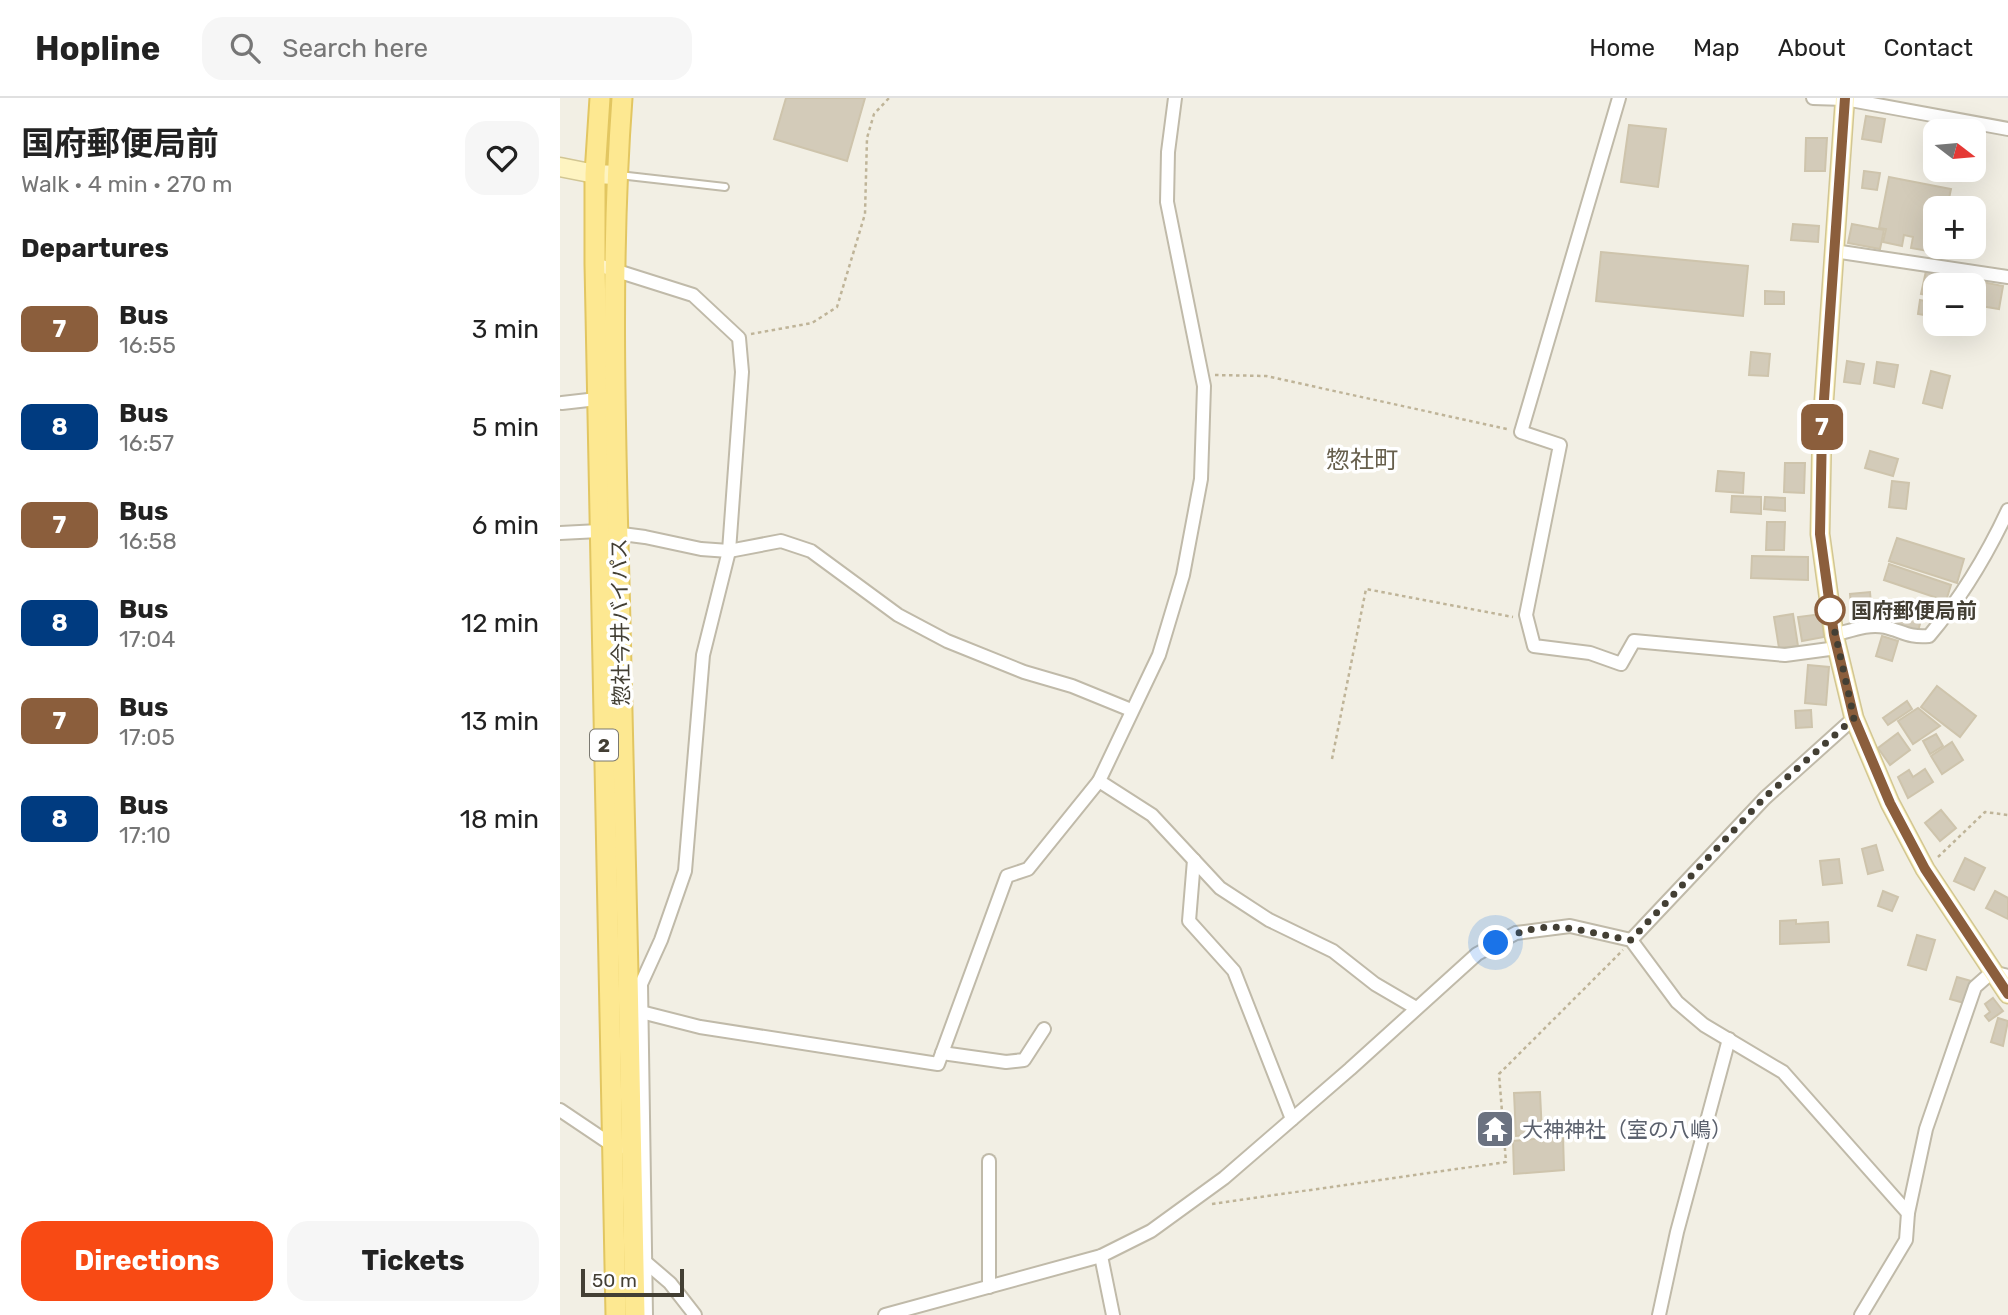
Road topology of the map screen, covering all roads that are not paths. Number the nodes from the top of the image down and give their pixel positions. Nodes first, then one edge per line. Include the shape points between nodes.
1 (600, 98) edge
2 (622, 98) edge
3 (1175, 98) edge
4 (1619, 98) edge
5 (1813, 98) edge
6 (1845, 99) edge
7 (2008, 129) edge
8 (560, 167) edge
9 (595, 174) junction
10 (616, 175) junction
11 (725, 187) dead end
12 (1834, 251) junction
13 (595, 264) junction
14 (615, 270) junction
15 (2008, 277) edge
16 (597, 400) junction
17 (562, 402) dead end
18 (2008, 510) edge
19 (608, 532) junction
20 (560, 533) edge
21 (729, 551) junction
22 (1836, 641) junction
23 (1131, 710) junction
24 (1854, 718) junction
25 (1100, 781) junction
26 (1194, 860) junction
27 (1631, 940) junction
28 (2000, 974) edge
29 (2008, 994) edge
30 (1416, 1008) junction
31 (641, 1012) junction
32 (1044, 1029) dead end
33 (1729, 1039) junction
34 (942, 1053) junction
35 (560, 1110) edge
36 (1292, 1119) junction
37 (613, 1147) junction
38 (632, 1156) junction
39 (989, 1161) dead end
40 (1908, 1213) junction
41 (1101, 1256) junction
42 (640, 1257) junction
43 (989, 1287) junction
44 (616, 1315) edge
45 (635, 1315) edge
46 (646, 1315) edge
47 (695, 1315) edge
48 (885, 1315) edge
49 (1113, 1315) edge
50 (1659, 1315) edge
51 (1861, 1315) edge

1 - 9 main road, 惣社今井バイパス / 2
2 - 10 main road, 惣社今井バイパス / 2
3 - 23 street via 1167,202 1204,386 1201,479 1183,575 1159,654
4 - 22 street via 1521,432 1560,445 1527,619 1534,646 1590,653 1621,664 1634,641 1785,655
5 - 6 street
6 - 7 street
6 - 12 street
8 - 9 street
9 - 10 street
9 - 13 main road, 惣社今井バイパス / 2
10 - 11 lane
10 - 14 main road, 惣社今井バイパス / 2
12 - 15 street
12 - 22 street via 1820,534
13 - 14 street
13 - 16 main road, 惣社今井バイパス / 2
14 - 19 main road, 惣社今井バイパス / 2
14 - 21 street via 693,295 737,337 742,372
16 - 17 street
16 - 19 main road, 惣社今井バイパス / 2
18 - 22 street via 1982,561 1928,636 1913,637 1876,626
19 - 20 street
19 - 21 street
19 - 37 main road, 惣社今井バイパス / 2
19 - 38 main road, 惣社今井バイパス / 2
21 - 23 street via 781,541 811,551 898,615 947,641
21 - 31 street via 703,655 685,871 641,984
22 - 24 street
23 - 25 street
24 - 27 street via 1765,797
24 - 28 street via 1890,803 1925,869
25 - 26 street via 1152,815
25 - 34 street via 1028,869 1007,876
26 - 30 street via 1220,888 1269,920 1333,951
26 - 36 street via 1189,921 1234,971
27 - 30 street via 1570,926 1516,933 1477,954
27 - 33 street via 1677,1002
28 - 29 street
28 - 40 street via 1975,988 1926,1129
30 - 36 street
31 - 34 street via 700,1027 938,1064
31 - 42 street
32 - 34 street via 1024,1060 1006,1062
33 - 40 street via 1783,1072
33 - 50 street
35 - 37 street
36 - 41 street via 1166,1222
37 - 38 street
37 - 44 main road, 惣社今井バイパス / 2
38 - 42 main road, 惣社今井バイパス / 2
39 - 43 street
40 - 51 street via 1906,1240
41 - 43 street
41 - 49 street
42 - 45 main road, 惣社今井バイパス / 2
42 - 46 street
42 - 47 street via 670,1283
43 - 48 street

